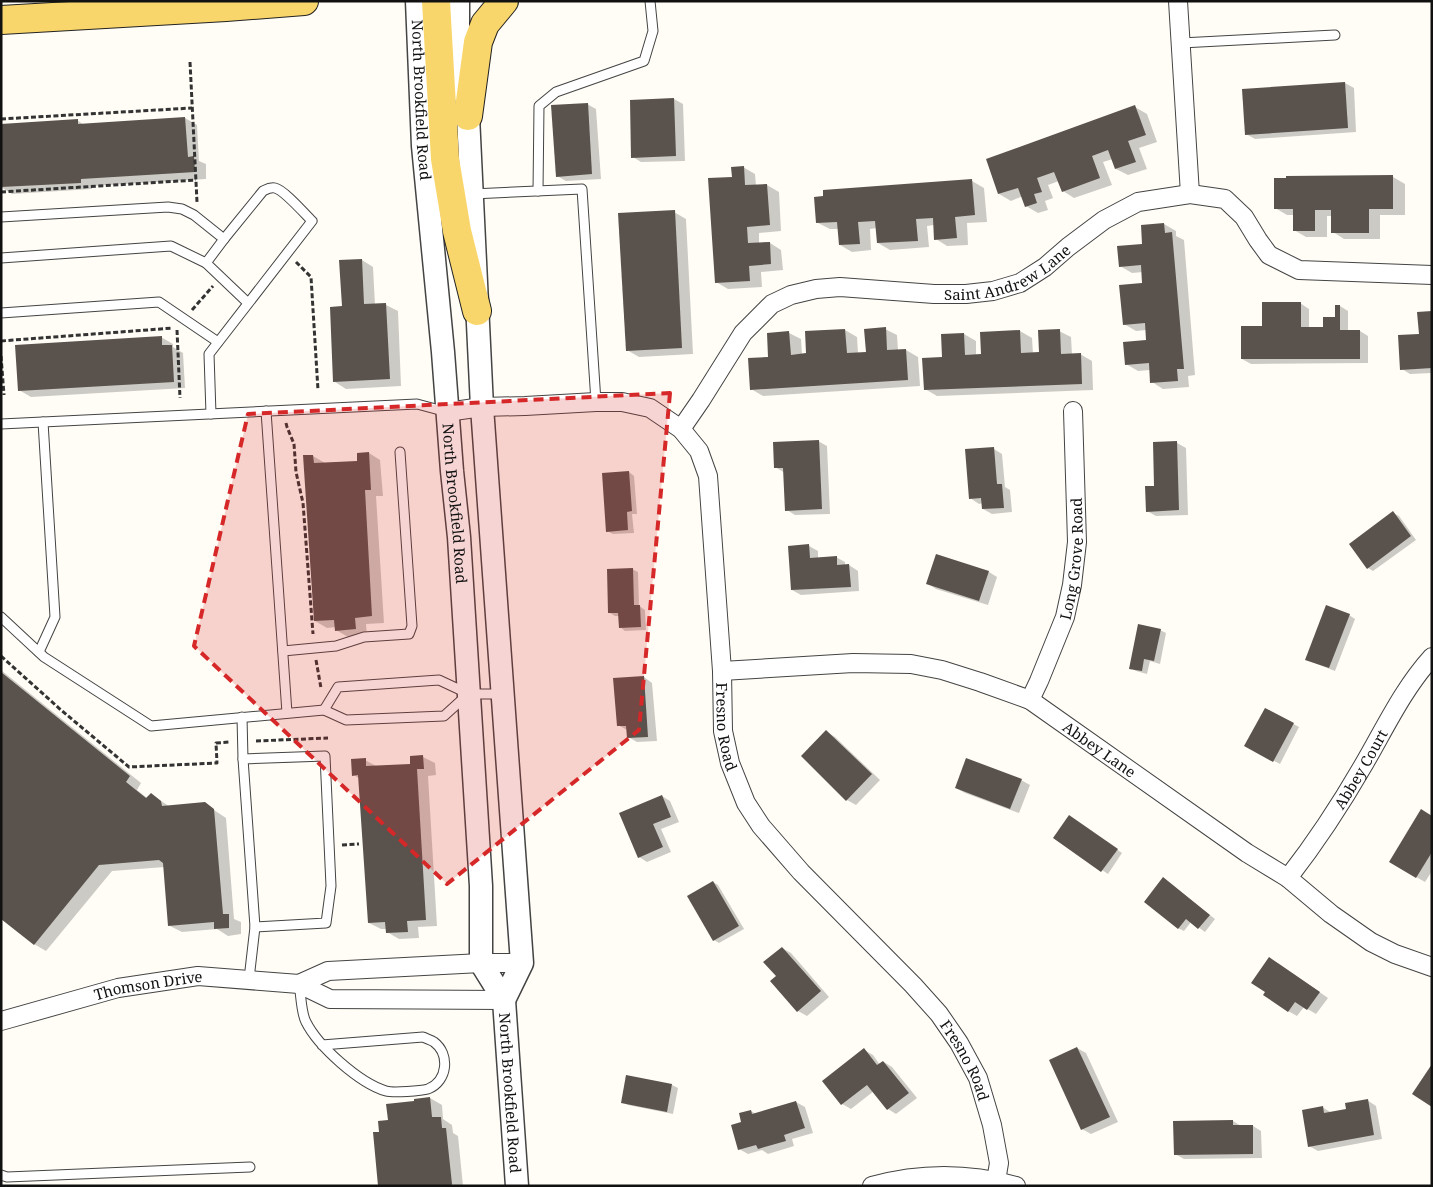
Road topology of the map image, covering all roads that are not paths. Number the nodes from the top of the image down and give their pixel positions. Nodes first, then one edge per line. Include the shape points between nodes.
1 (304, 1) edge
2 (417, 1) edge
3 (436, 1) edge
4 (458, 1) edge
5 (504, 1) edge
6 (650, 1) edge
7 (1178, 1) edge
8 (1, 20) edge
9 (1335, 35) dead end
10 (1182, 43) junction
11 (468, 116) junction
12 (538, 191) junction
13 (472, 194) junction
14 (1190, 194) junction
15 (1, 217) edge
16 (224, 239) junction
17 (1, 258) edge
18 (206, 263) junction
19 (1432, 275) edge
20 (248, 303) junction
21 (477, 311) junction
22 (1, 313) edge
23 (218, 342) junction
24 (596, 402) junction
25 (482, 407) junction
26 (266, 411) junction
27 (1074, 411) dead end
28 (447, 412) junction
29 (211, 414) junction
30 (43, 422) junction
31 (1, 424) edge
32 (681, 429) junction
33 (400, 452) dead end
34 (1, 617) edge
35 (282, 651) junction
36 (39, 652) junction
37 (1432, 658) edge
38 (722, 671) junction
39 (469, 694) junction
40 (503, 694) junction
41 (1030, 700) junction
42 (324, 710) junction
43 (287, 713) junction
44 (242, 717) junction
45 (244, 759) junction
46 (1288, 878) junction
47 (255, 927) junction
48 (481, 963) junction
49 (522, 963) junction
50 (1432, 968) edge
51 (249, 979) junction
52 (299, 984) junction
53 (504, 1000) junction
54 (1, 1021) edge
55 (322, 1045) junction
56 (250, 1167) dead end
57 (1, 1175) edge
58 (996, 1180) junction
59 (517, 1186) edge
60 (872, 1186) edge
61 (1016, 1186) edge

1 - 8 main road
2 - 28 street, North Brookfield Road via 423,146
3 - 21 main road via 445,159 456,231
4 - 11 street, North Brookfield Road
5 - 11 main road via 485,24 478,42
6 - 12 lane via 653,31 644,61 556,92 539,106
7 - 10 street
9 - 10 lane
10 - 14 street
11 - 13 street, North Brookfield Road
12 - 13 lane
12 - 24 lane via 582,189
13 - 21 street, North Brookfield Road
14 - 19 street, Saint Andrew Lane via 1224,199 1244,217 1270,255 1299,270
14 - 32 street, Saint Andrew Lane via 1138,202 1104,220 1020,283 994,291 934,294 840,287 791,295 772,304 743,333
15 - 16 lane via 168,207 182,209
16 - 18 lane
16 - 20 lane via 268,188 282,192 312,221
17 - 18 lane via 172,246
18 - 20 lane
20 - 23 lane
21 - 25 street, North Brookfield Road
22 - 23 lane via 159,302
23 - 29 lane via 208,354
24 - 25 street, Fresno Road
24 - 32 street, Fresno Road via 622,402 650,408
25 - 28 street, Fresno Road
25 - 40 street, North Brookfield Road
26 - 28 lane via 417,404
26 - 29 lane
26 - 35 lane
27 - 41 street, Long Grove Road via 1077,542 1072,585 1065,617
28 - 39 street, North Brookfield Road
29 - 30 lane
30 - 31 lane
30 - 36 lane via 55,617
32 - 38 street, Fresno Road via 699,451 708,476
33 - 35 lane via 412,626 409,634 364,637 336,646
34 - 36 lane
35 - 43 lane
36 - 44 lane via 151,726
37 - 46 street, Abbey Court via 1406,690 1354,782 1316,842
38 - 41 street, Abbey Lane via 853,663 911,664 942,670
38 - 58 street, Fresno Road via 723,731 730,764 746,803 761,826 801,872 913,985 959,1043 978,1078 992,1125 999,1163
39 - 40 lane
39 - 42 lane via 444,716 346,720
39 - 42 lane via 439,680 338,687
39 - 48 street, North Brookfield Road via 481,886
40 - 49 street, North Brookfield Road
41 - 46 street, Abbey Lane via 1247,853
42 - 43 lane
43 - 44 lane
44 - 45 lane
45 - 47 lane
45 - 47 lane via 325,756 331,886 326,923
46 - 50 street, Abbey Lane via 1371,942
47 - 51 lane
48 - 49 street, Thomson Drive
48 - 52 street, Thomson Drive via 328,971
48 - 53 street, North Brookfield Road
49 - 53 street, North Brookfield Road
51 - 52 street, Thomson Drive
51 - 54 street, Thomson Drive via 198,976 118,988
52 - 53 street, Thomson Drive via 330,999
52 - 55 lane via 305,1020
53 - 59 street, North Brookfield Road
55 - 55 lane via 358,1077 387,1092 428,1089 444,1072 445,1060 440,1049 423,1037
56 - 57 lane
58 - 60 street via 934,1176
58 - 61 street

